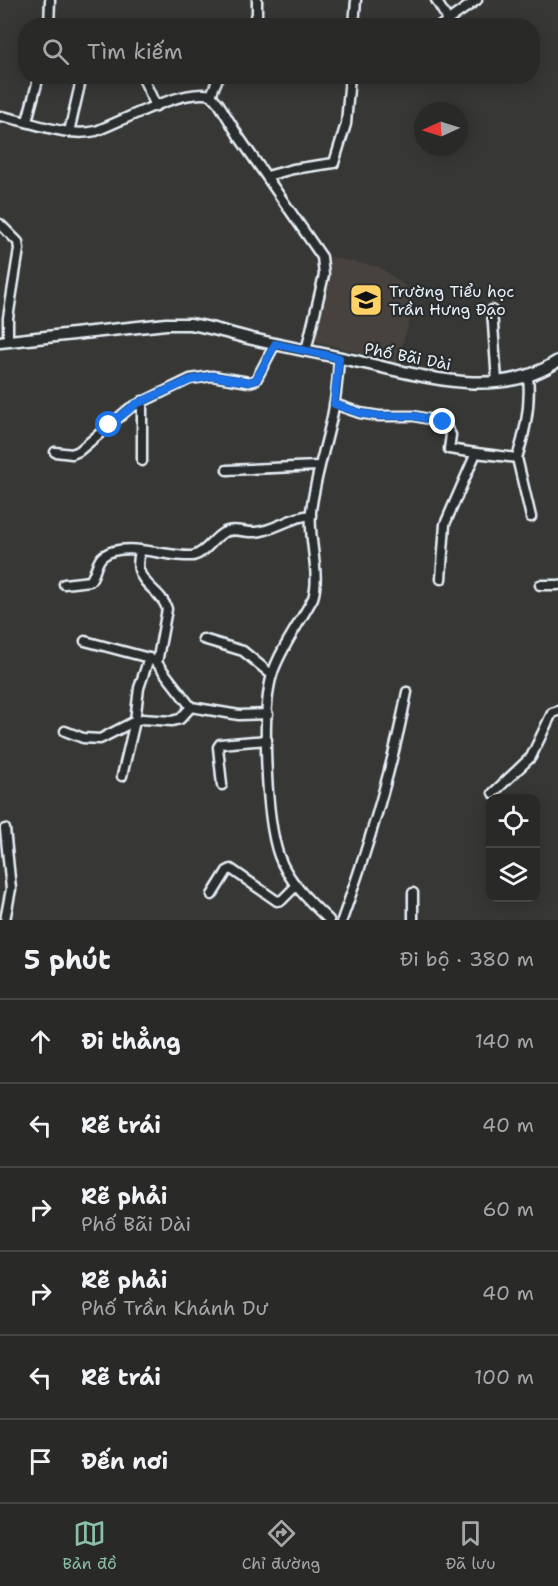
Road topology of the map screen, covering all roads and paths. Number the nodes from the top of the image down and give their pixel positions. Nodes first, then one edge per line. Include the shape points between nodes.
1 (50, 0) edge
2 (257, 0) edge
3 (356, 0) edge
4 (436, 0) edge
5 (477, 0) edge
6 (49, 18) edge
7 (255, 18) edge
8 (355, 18) edge
9 (442, 18) edge
10 (451, 18) edge
11 (37, 84) edge
12 (80, 84) edge
13 (145, 84) edge
14 (216, 84) edge
15 (349, 84) edge
16 (211, 95) junction
17 (156, 106) junction
18 (0, 116) edge
19 (27, 121) junction
20 (69, 132) junction
21 (267, 176) junction
22 (0, 224) edge
23 (492, 310) dead end
24 (4, 341) edge
25 (275, 344) junction
26 (306, 351) junction
27 (339, 358) junction
28 (558, 361) edge
29 (528, 377) junction
30 (497, 382) junction
31 (142, 401) junction
32 (334, 404) junction
33 (55, 452) dead end
34 (476, 453) junction
35 (517, 458) junction
36 (142, 461) dead end
37 (318, 466) junction
38 (226, 470) dead end
39 (311, 515) junction
40 (531, 517) dead end
41 (140, 550) junction
42 (441, 579) dead end
43 (64, 584) dead end
44 (540, 585) dead end
45 (558, 585) edge
46 (203, 639) dead end
47 (84, 641) dead end
48 (153, 660) junction
49 (272, 675) junction
50 (407, 692) dead end
51 (191, 706) junction
52 (558, 711) edge
53 (268, 714) junction
54 (135, 721) junction
55 (65, 731) dead end
56 (267, 740) junction
57 (122, 776) dead end
58 (222, 785) dead end
59 (493, 793) dead end
60 (5, 829) dead end
61 (296, 886) junction
62 (413, 893) dead end
63 (212, 895) dead end
64 (5, 920) edge
65 (329, 920) edge
66 (342, 920) edge
67 (413, 920) edge

1 - 6 street
2 - 7 street
3 - 8 street
4 - 9 street
5 - 10 street
11 - 19 street
12 - 20 street
13 - 17 street
14 - 16 street
15 - 21 street via 346,124 334,163
16 - 17 street via 193,95
16 - 21 street
17 - 20 street via 96,131
18 - 19 street
19 - 20 street
21 - 26 street via 319,251 323,263 324,275
22 - 24 street via 18,242 19,249
23 - 30 street
24 - 25 street, Phố Bãi Dài via 178,324
25 - 26 street, Phố Bãi Dài
25 - 31 street via 256,380 196,378
26 - 27 street, Phố Bãi Dài
27 - 30 street, Phố Bãi Dài via 420,376 469,383
27 - 32 street
28 - 29 street, Phố Bãi Dài
29 - 30 street, Phố Bãi Dài
29 - 35 street via 527,414
31 - 33 street via 79,451
31 - 36 street
32 - 34 street via 360,413 443,422 451,435 449,449
32 - 37 street
34 - 35 street
34 - 42 street via 445,524
35 - 40 street
37 - 38 street
37 - 39 street
39 - 41 street via 261,531 224,532 193,556
39 - 49 street via 316,588
41 - 43 street via 124,549 104,555 90,581
41 - 48 street via 139,570 167,609
44 - 45 street
46 - 49 street via 243,651
47 - 48 street
48 - 51 street
48 - 54 street via 139,688
49 - 53 street
50 - 66 street via 368,847
51 - 53 street via 239,715
51 - 54 street via 176,721
52 - 59 street via 552,713 531,757
53 - 56 street
54 - 55 street via 100,739
54 - 57 street
56 - 58 street via 220,744
56 - 61 street via 274,836 279,856
60 - 64 street via 11,889
61 - 63 street via 277,901 231,869
61 - 65 street
62 - 67 street

